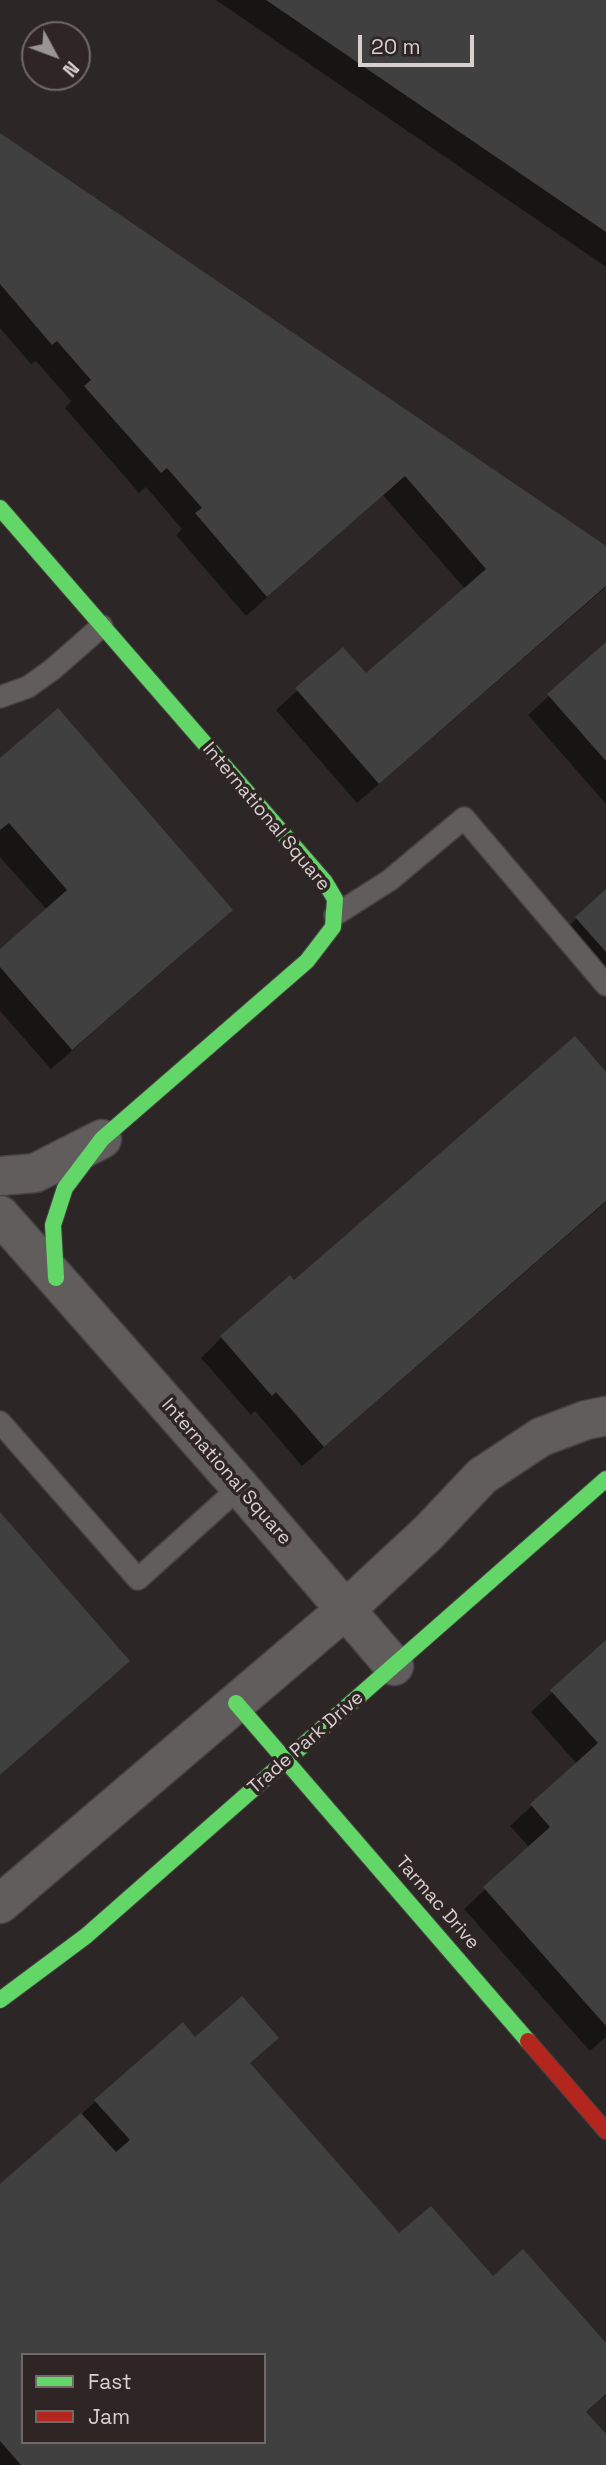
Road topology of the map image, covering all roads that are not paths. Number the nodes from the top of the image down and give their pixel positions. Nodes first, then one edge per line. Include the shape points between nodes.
1 (0, 508) edge
2 (102, 626) junction
3 (0, 696) edge
4 (335, 915) junction
5 (606, 985) edge
6 (102, 1139) junction
7 (0, 1176) edge
8 (0, 1215) edge
9 (56, 1278) junction
10 (606, 1416) edge
11 (0, 1422) edge
12 (606, 1479) edge
13 (240, 1487) junction
14 (345, 1611) junction
15 (394, 1666) junction
16 (236, 1703) junction
17 (287, 1761) junction
18 (0, 1904) edge
19 (0, 2000) edge
20 (606, 2131) edge

1 - 2 street, International Square
2 - 3 lane via 29,687
2 - 4 street, International Square via 325,883 335,898
4 - 5 lane via 390,880 464,818
4 - 6 street, International Square via 333,927 307,961
6 - 7 street, International Square via 35,1173
6 - 9 street, International Square via 65,1188 57,1212 53,1225
8 - 9 street, International Square
9 - 13 street, International Square
10 - 14 street via 541,1437 482,1475
11 - 13 lane via 138,1579
12 - 15 street, Trade Park Drive
13 - 14 street, International Square
14 - 15 street, International Square
14 - 16 street
15 - 17 street, Trade Park Drive
16 - 17 street, Tarmac Drive
16 - 18 street
17 - 19 street, Trade Park Drive via 86,1936
17 - 20 street, Tarmac Drive

